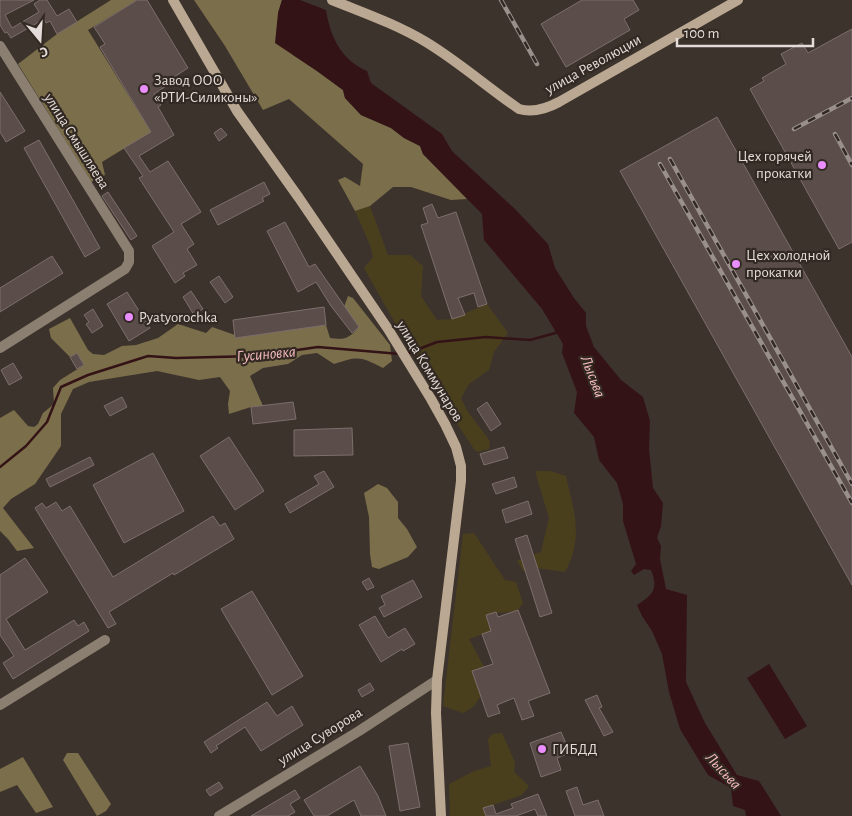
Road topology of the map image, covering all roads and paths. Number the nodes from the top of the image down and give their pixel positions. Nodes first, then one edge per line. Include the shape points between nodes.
1 (173, 0) edge
2 (332, 0) edge
3 (738, 0) edge
4 (0, 46) edge
5 (0, 348) edge
6 (105, 640) dead end
7 (437, 680) junction
8 (0, 705) edge
9 (218, 816) edge
10 (441, 816) edge

1 - 7 main road, улица Коммунаров via 237,111 388,329 456,447 461,481
2 - 3 main road, улица Революции via 397,26 458,63 519,109 527,111 559,102
4 - 5 street, улица Смышляева via 129,252 130,262 125,269
6 - 8 street
7 - 9 street, улица Суворова
7 - 10 main road, улица Коммунаров

